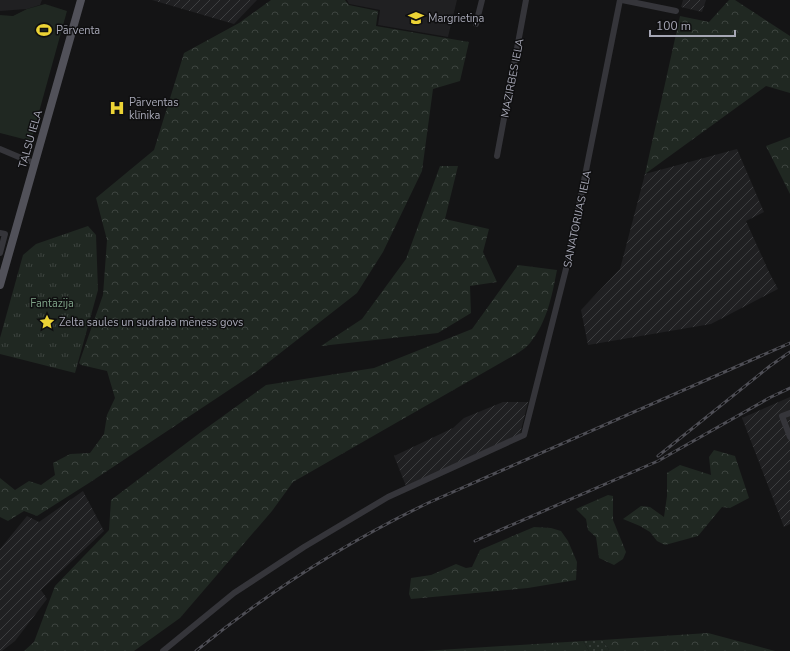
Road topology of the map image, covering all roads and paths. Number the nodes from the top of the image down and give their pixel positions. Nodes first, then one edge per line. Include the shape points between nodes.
1 (81, 0) edge
2 (482, 0) edge
3 (526, 0) edge
4 (621, 0) edge
5 (676, 11) dead end
6 (476, 24) dead end
7 (0, 148) edge
8 (497, 156) dead end
9 (35, 163) junction
10 (0, 233) edge
11 (5, 242) edge
12 (0, 253) edge
13 (0, 284) edge
14 (790, 412) edge
15 (790, 437) edge
16 (163, 651) edge

1 - 9 main road, TALSU IELA
2 - 6 street
3 - 8 street, MAZIRBES IELA
4 - 5 street
4 - 16 street, SANATORIJAS IELA via 568,261 524,436 388,497 317,539 234,593
7 - 9 street
9 - 11 main road, TALSU IELA
10 - 11 street via 5,234
11 - 12 street
11 - 13 main road, TALSU IELA
14 - 15 street via 782,416

